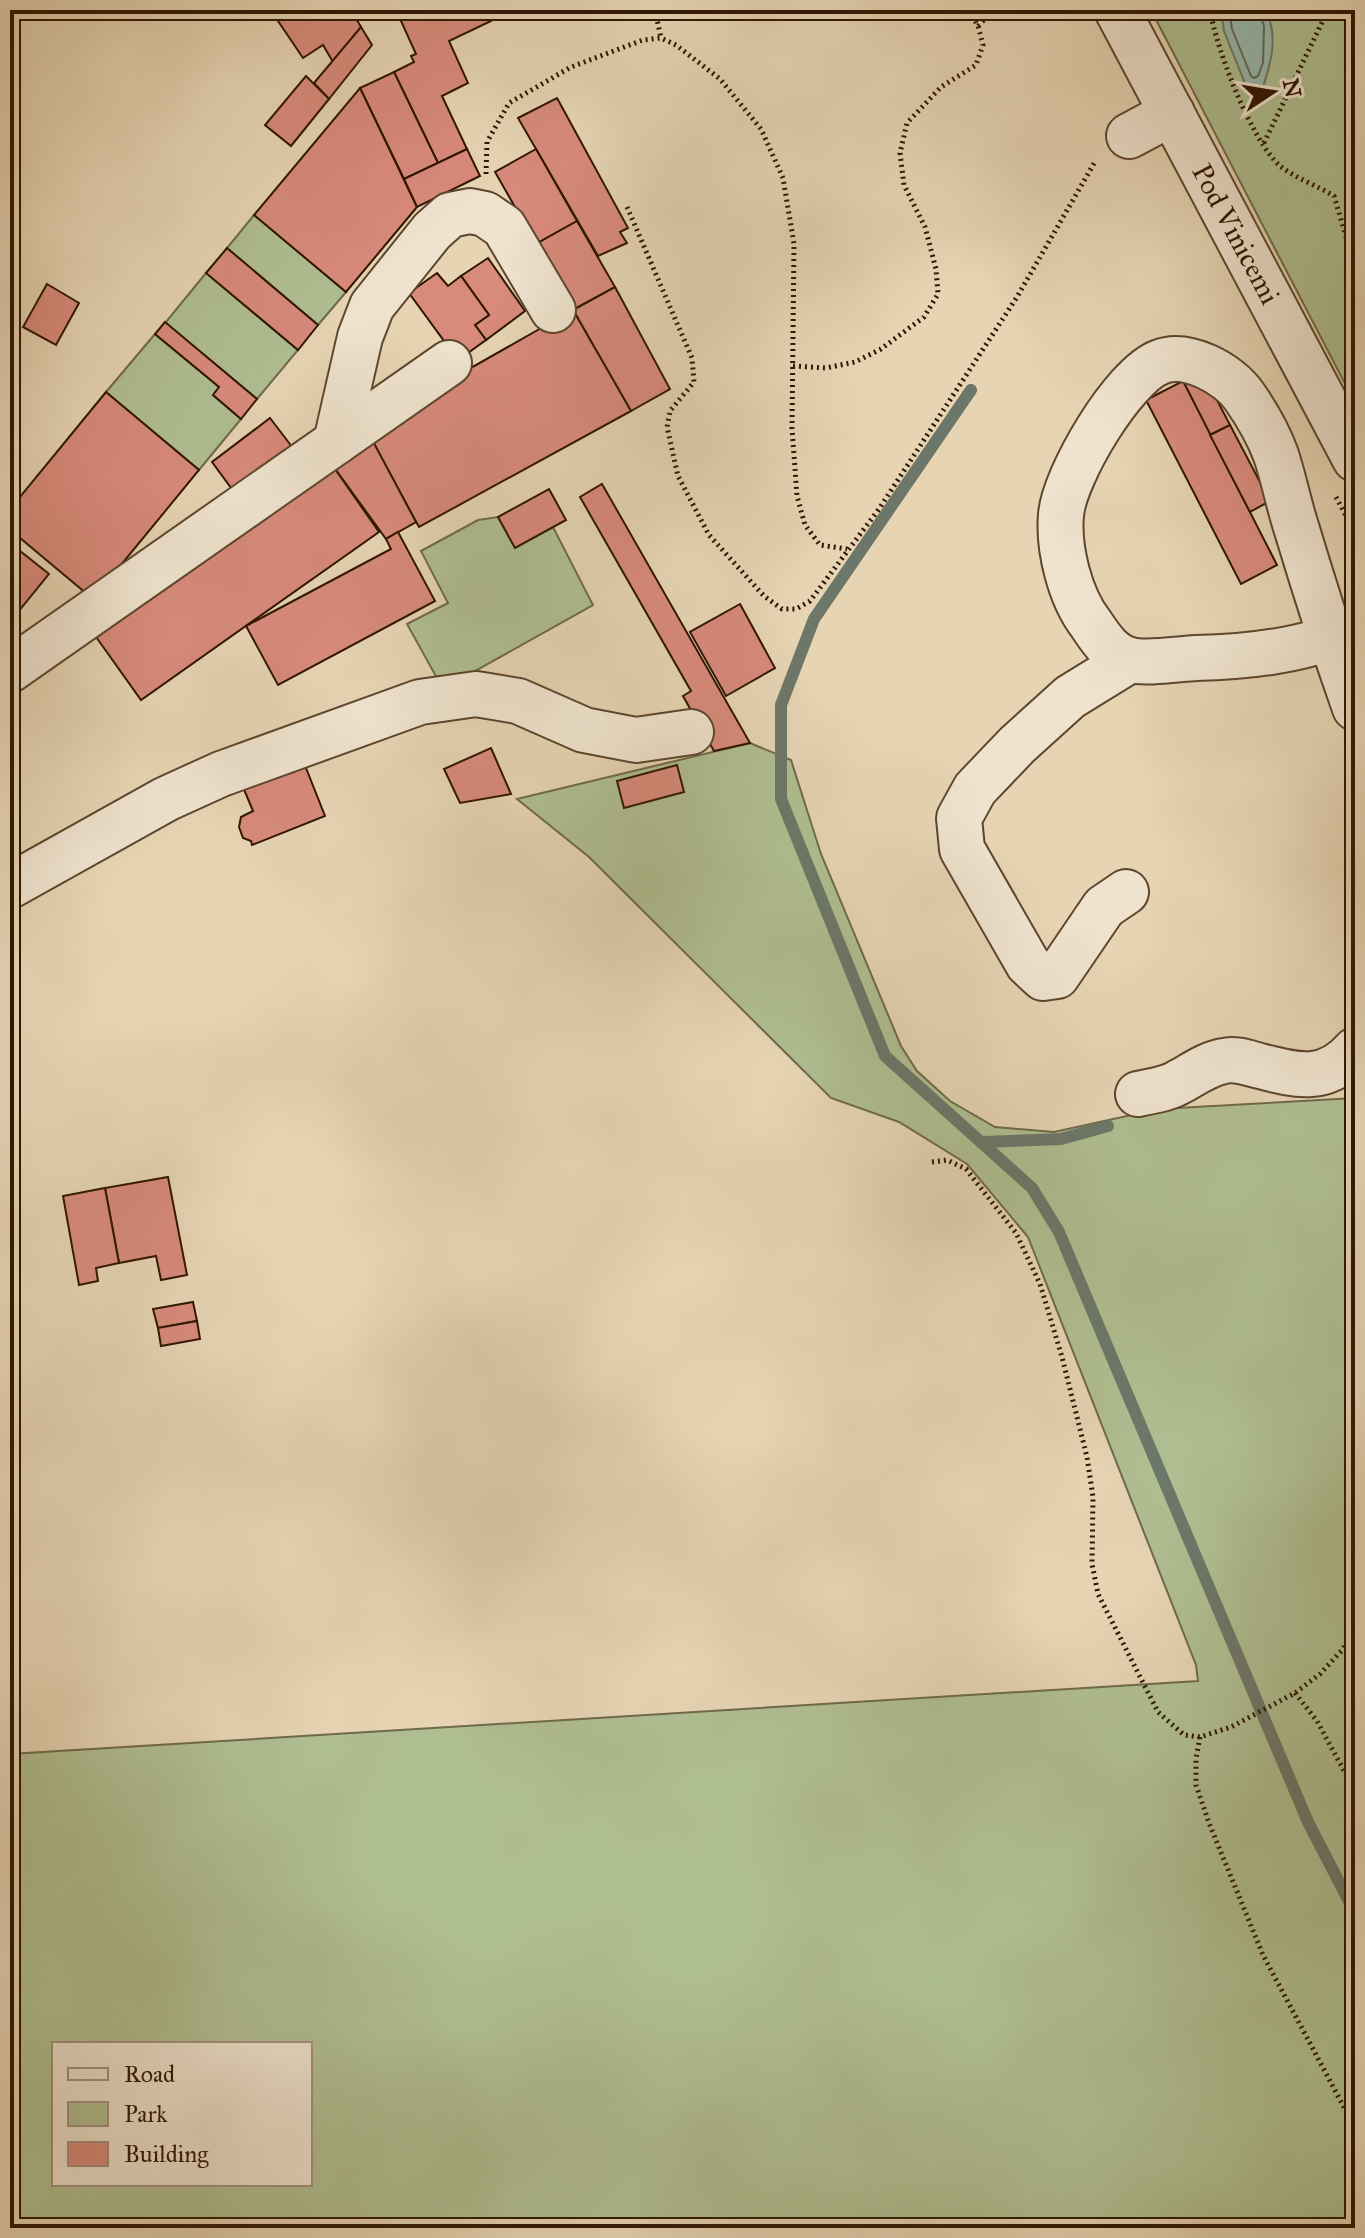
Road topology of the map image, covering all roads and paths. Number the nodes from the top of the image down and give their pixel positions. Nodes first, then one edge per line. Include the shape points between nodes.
1 (655, 10) edge
2 (969, 10) edge
3 (994, 10) edge
4 (1117, 10) edge
5 (1210, 10) edge
6 (1328, 10) edge
7 (978, 26) junction
8 (661, 38) junction
9 (1172, 113) junction
10 (1129, 136) joint
11 (1264, 143) junction
12 (627, 207) dead end
13 (485, 214) junction
14 (1354, 256) edge
15 (1355, 309) edge
16 (553, 310) dead end
17 (449, 363) dead end
18 (793, 366) junction
19 (336, 442) junction
20 (1355, 459) edge
21 (847, 549) junction
22 (1342, 632) edge
23 (1130, 660) junction
24 (10, 670) edge
25 (1355, 708) edge
26 (691, 732) dead end
27 (10, 886) edge
28 (1126, 892) dead end
29 (1355, 1050) edge
30 (1138, 1094) dead end
31 (932, 1162) dead end
32 (1355, 1630) edge
33 (1295, 1693) junction
34 (1200, 1737) junction
35 (1355, 1791) edge
36 (1355, 2128) edge

1 - 8 path
2 - 7 path
3 - 7 path
4 - 9 street, Pod Vinicemi
5 - 11 path via 1213,31 1249,122
6 - 11 path
7 - 18 path via 983,45 976,65 941,87 907,123 900,153 904,185 925,227 938,294 924,317 855,362 826,368
8 - 13 path via 571,67 509,103 487,142
8 - 18 path via 720,79 761,129 783,178 794,244
9 - 10 street
9 - 20 street, Pod Vinicemi
10 - 21 path via 1113,143 1094,163 1017,297 879,509
11 - 14 path via 1280,166 1334,196
12 - 21 path via 692,358 694,382 670,411 667,427 678,476 709,535 782,609 810,601
13 - 16 street via 504,227
13 - 19 street via 450,215 372,306
14 - 15 path
17 - 19 street
18 - 21 path via 797,496 805,525 820,545
19 - 24 street
22 - 23 street via 1316,642 1231,657
22 - 23 street via 1275,452 1243,394 1218,372 1189,361 1163,360 1144,369 1092,438 1078,460 1061,514 1065,567 1082,612 1110,650
22 - 25 street
23 - 28 street via 1070,697 1017,745 975,789 959,818 962,849 1028,964 1043,978 1057,976 1104,907
26 - 27 street via 636,740 584,730 518,701 476,694 420,702 221,774
29 - 30 street via 1330,1071 1308,1076 1225,1060 1177,1084
31 - 34 path via 947,1160 966,1169 1016,1233 1034,1271 1087,1457 1098,1594 1158,1712 1184,1735
32 - 33 path via 1320,1674
33 - 34 path
33 - 35 path via 1317,1721
34 - 36 path via 1196,1785 1209,1823 1263,1955

